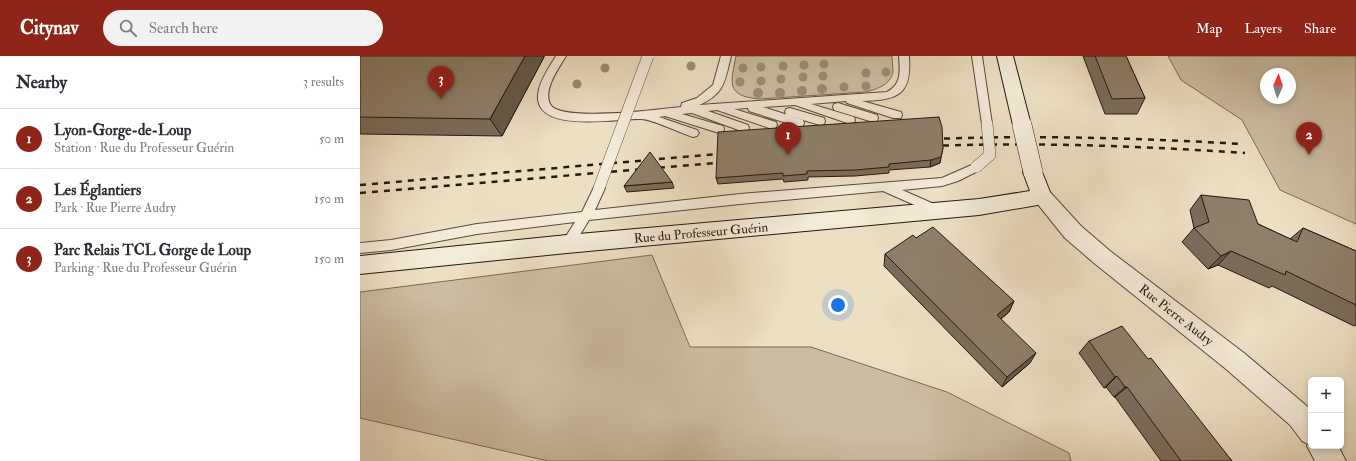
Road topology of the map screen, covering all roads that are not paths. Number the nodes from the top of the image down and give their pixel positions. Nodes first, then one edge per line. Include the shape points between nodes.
1 (560, 56) edge
2 (648, 56) edge
3 (726, 56) edge
4 (904, 56) edge
5 (977, 56) edge
6 (1005, 56) edge
7 (841, 98) junction
8 (815, 101) junction
9 (793, 102) junction
10 (743, 104) junction
11 (763, 104) junction
12 (716, 107) junction
13 (690, 109) junction
14 (677, 110) junction
15 (664, 112) junction
16 (640, 114) junction
17 (897, 115) dead end
18 (873, 118) dead end
19 (850, 120) dead end
20 (820, 121) dead end
21 (799, 123) dead end
22 (772, 125) dead end
23 (744, 128) dead end
24 (719, 130) edge
25 (693, 133) dead end
26 (882, 186) junction
27 (1042, 197) junction
28 (937, 210) junction
29 (586, 215) junction
30 (567, 244) junction
31 (360, 248) edge
32 (360, 265) edge
33 (1308, 428) edge
34 (1323, 449) edge
35 (1332, 461) edge

1 - 16 lane via 543,94 547,109 562,116 578,117
2 - 29 lane, bridge via 599,188
3 - 14 lane via 718,87 701,100
4 - 7 lane via 905,80 897,91 883,96
5 - 26 lane, bridge via 990,155 976,167 942,182
6 - 27 main road, bridge via 1033,172
7 - 8 lane
7 - 17 lane
8 - 9 lane
8 - 18 lane
9 - 11 lane
9 - 19 lane
10 - 11 lane
10 - 12 lane
10 - 21 lane
11 - 20 lane
12 - 13 lane
12 - 22 lane
13 - 14 lane
13 - 23 lane
14 - 15 lane
15 - 16 lane
15 - 24 lane
16 - 25 lane
26 - 28 lane
26 - 29 lane
27 - 28 main road, Rue du Professeur Guérin via 979,207
27 - 33 main road, Rue Pierre Audry via 1078,236 1241,366 1299,416
28 - 30 main road, Rue du Professeur Guérin
29 - 30 lane
29 - 31 lane
30 - 32 main road, Rue du Professeur Guérin
34 - 35 main road

